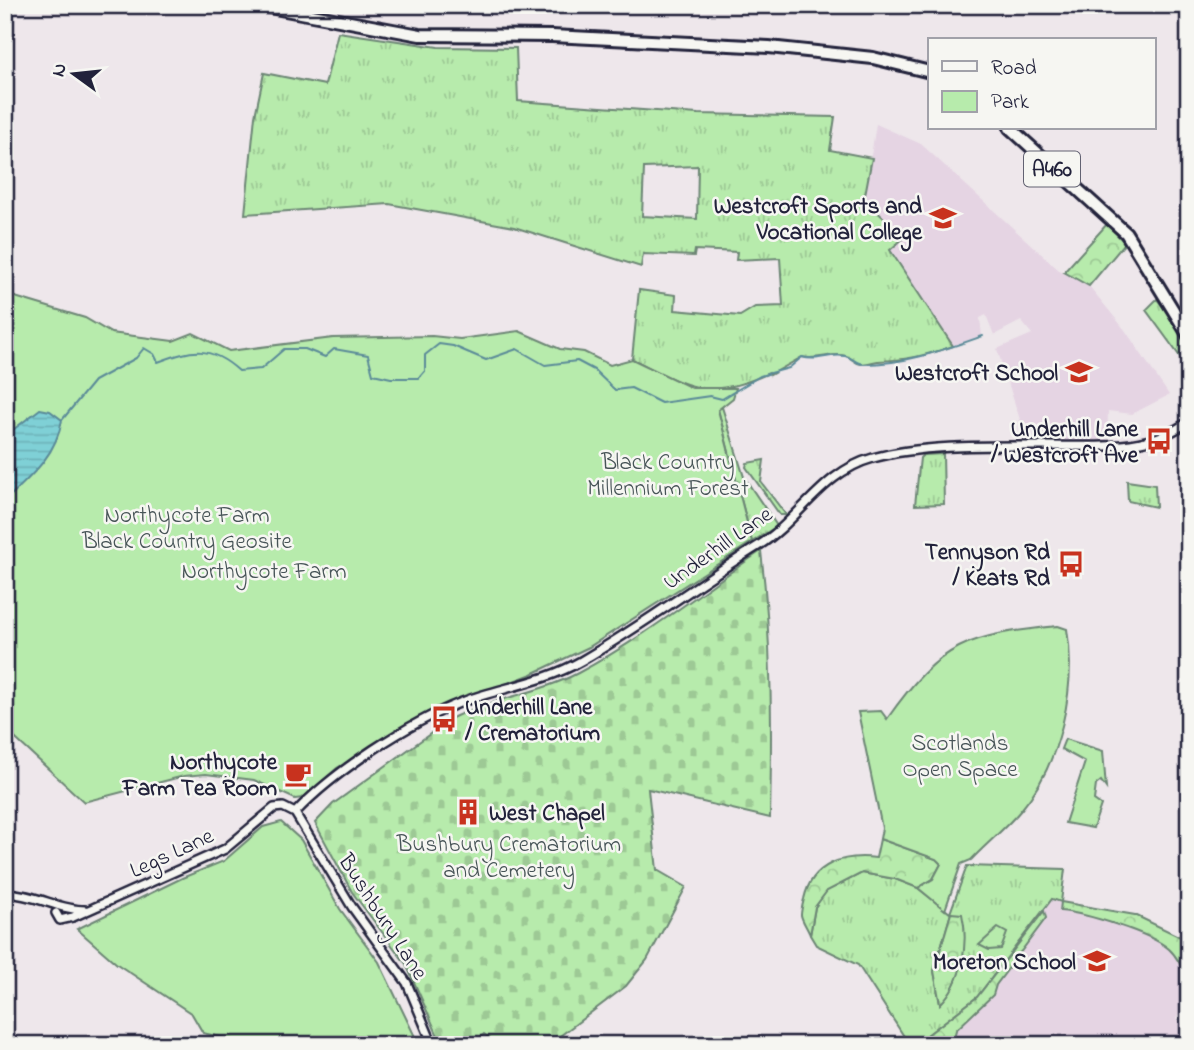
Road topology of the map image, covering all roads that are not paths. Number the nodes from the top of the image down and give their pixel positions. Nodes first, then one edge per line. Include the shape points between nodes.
1 (258, 5) edge
2 (928, 71) edge
3 (1012, 130) edge
4 (1189, 336) edge
5 (1189, 421) edge
6 (295, 813) junction
7 (5, 893) edge
8 (61, 910) junction
9 (93, 910) junction
10 (432, 1045) edge

1 - 2 highway via 420,35 769,47 886,60
3 - 4 highway, A460 via 1121,228
5 - 6 street, Underhill Lane via 1155,439 1123,446 906,452 854,464 827,481 760,546 583,660 538,681 463,702 431,717 350,766
6 - 9 street, Legs Lane via 274,808 225,849
6 - 10 street, Bushbury Lane via 352,907 407,983
7 - 8 street via 39,898
8 - 9 street, Legs Lane
8 - 9 street, Legs Lane via 58,919

